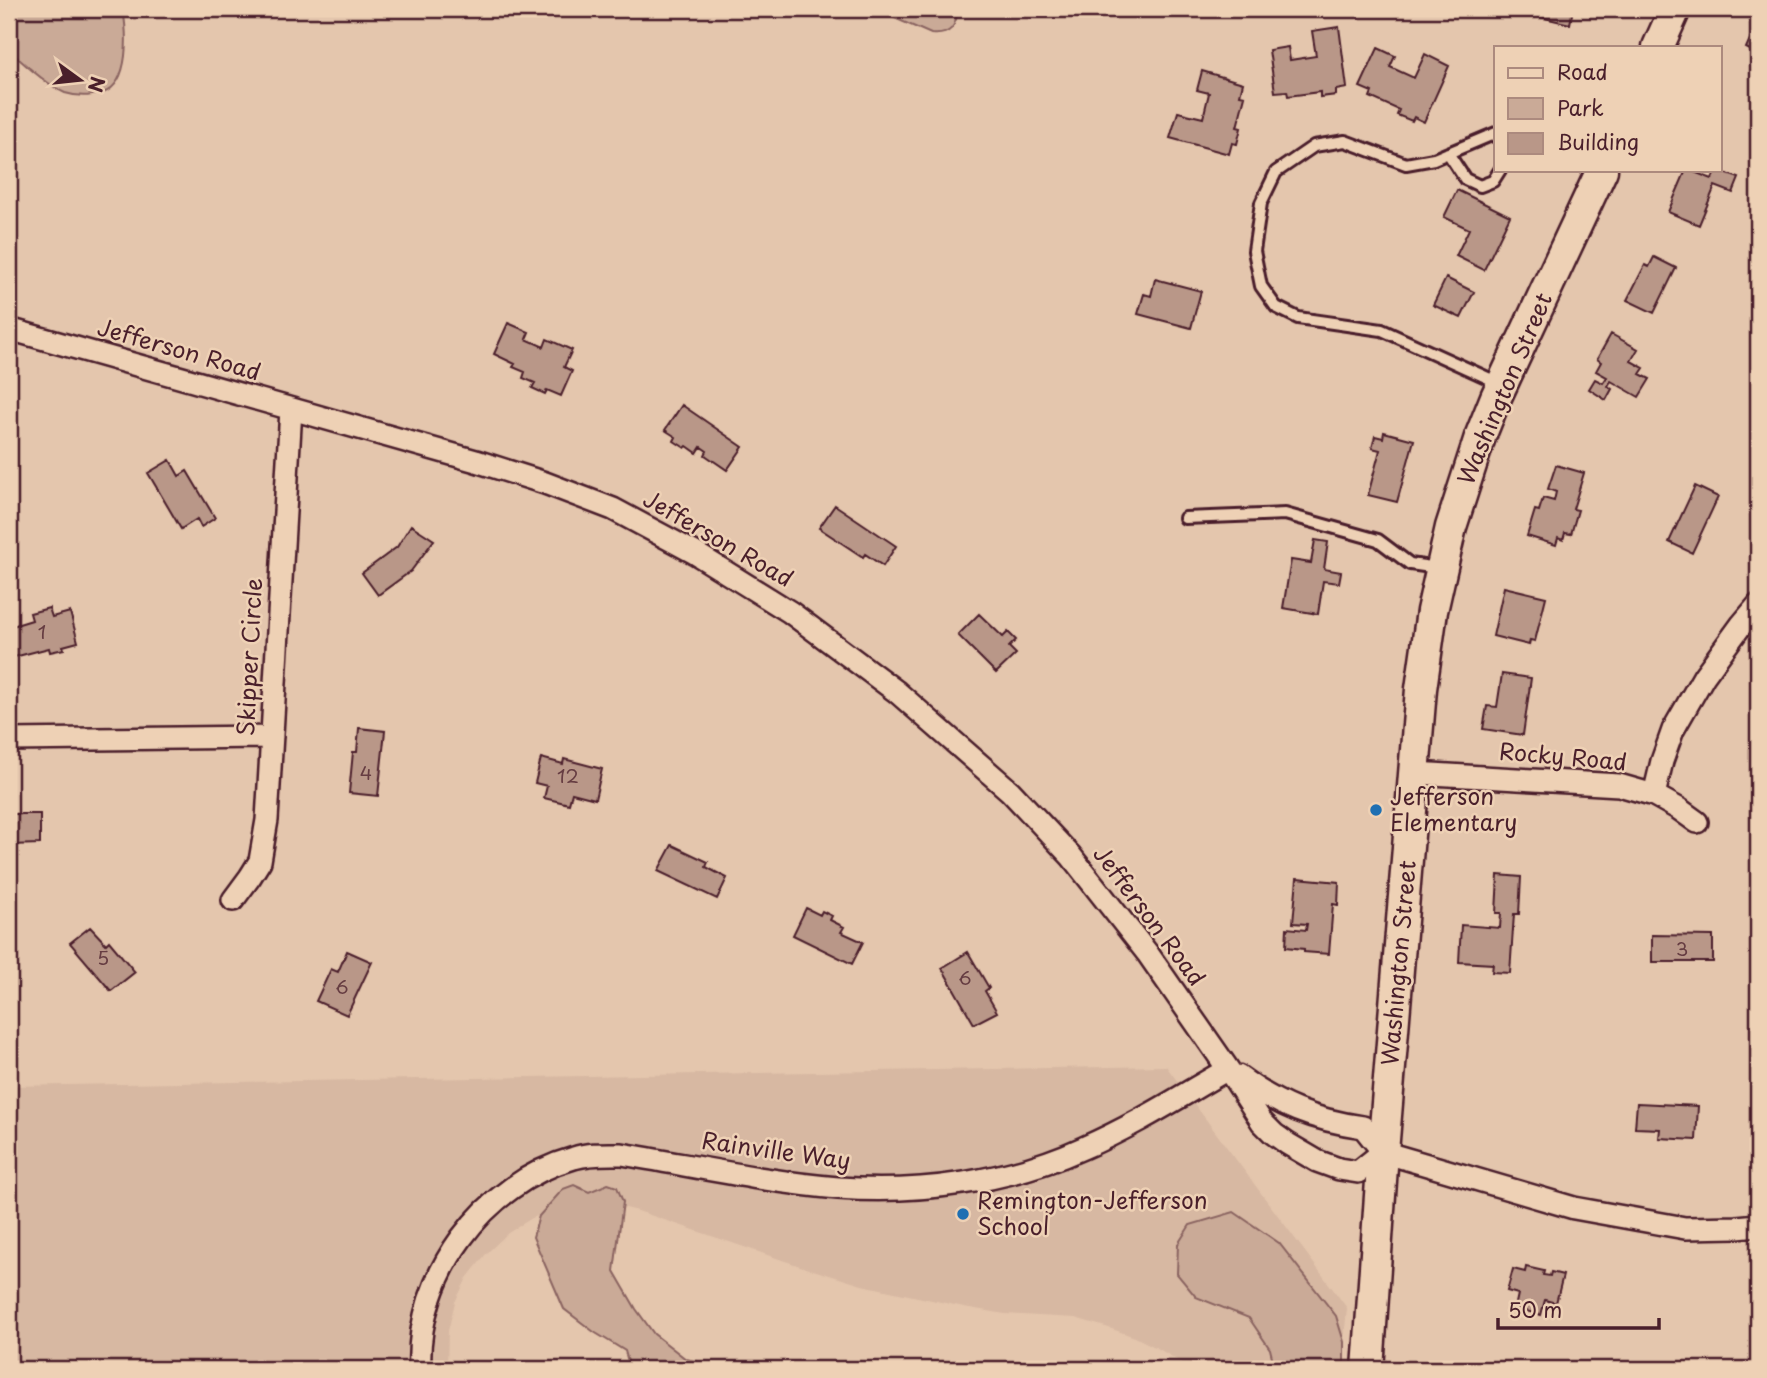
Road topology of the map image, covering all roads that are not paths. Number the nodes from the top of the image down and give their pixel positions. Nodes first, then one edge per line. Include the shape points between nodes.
1 (1675, 9) edge
2 (1658, 46) edge
3 (1494, 134) edge
4 (1448, 153) junction
5 (1499, 172) edge
6 (1601, 172) edge
7 (9, 329) edge
8 (1502, 384) junction
9 (291, 409) junction
10 (1185, 518) dead end
11 (1441, 568) junction
12 (1758, 605) edge
13 (272, 737) junction
14 (9, 740) edge
15 (1415, 773) junction
16 (1654, 795) junction
17 (1697, 822) dead end
18 (233, 900) dead end
19 (1228, 1069) junction
20 (1383, 1152) junction
21 (1758, 1225) edge
22 (420, 1369) edge
23 (1368, 1369) edge

1 - 2 main road
3 - 4 lane
4 - 5 lane via 1465,179 1480,186 1493,181
4 - 8 lane via 1406,164 1345,141 1314,146 1276,172 1261,203 1254,251 1261,286 1276,307 1298,318 1382,330
6 - 8 main road, Washington Street
7 - 9 street, Jefferson Road
8 - 11 main road, Washington Street via 1464,483
9 - 13 street, Skipper Circle
9 - 19 street, Jefferson Road via 476,461 613,509 790,612 897,692 1010,791 1071,856 1148,954
10 - 11 lane via 1285,514 1378,540 1410,564
11 - 15 main road, Washington Street via 1421,689
12 - 16 street via 1710,667 1673,730
13 - 14 street
13 - 18 street, Skipper Circle via 260,861
15 - 16 street, Rocky Road via 1619,785
15 - 20 main road, Washington Street
16 - 17 street, Rocky Road
19 - 20 street, Jefferson Road via 1297,1111 1363,1127
19 - 20 street, Jefferson Road via 1262,1122 1302,1153 1358,1172
19 - 22 street, Rainville Way via 1083,1149 963,1183 839,1188 622,1154 575,1157 550,1166 508,1191 453,1249 421,1326
20 - 21 street via 1574,1208 1685,1228
20 - 23 main road, Washington Street

